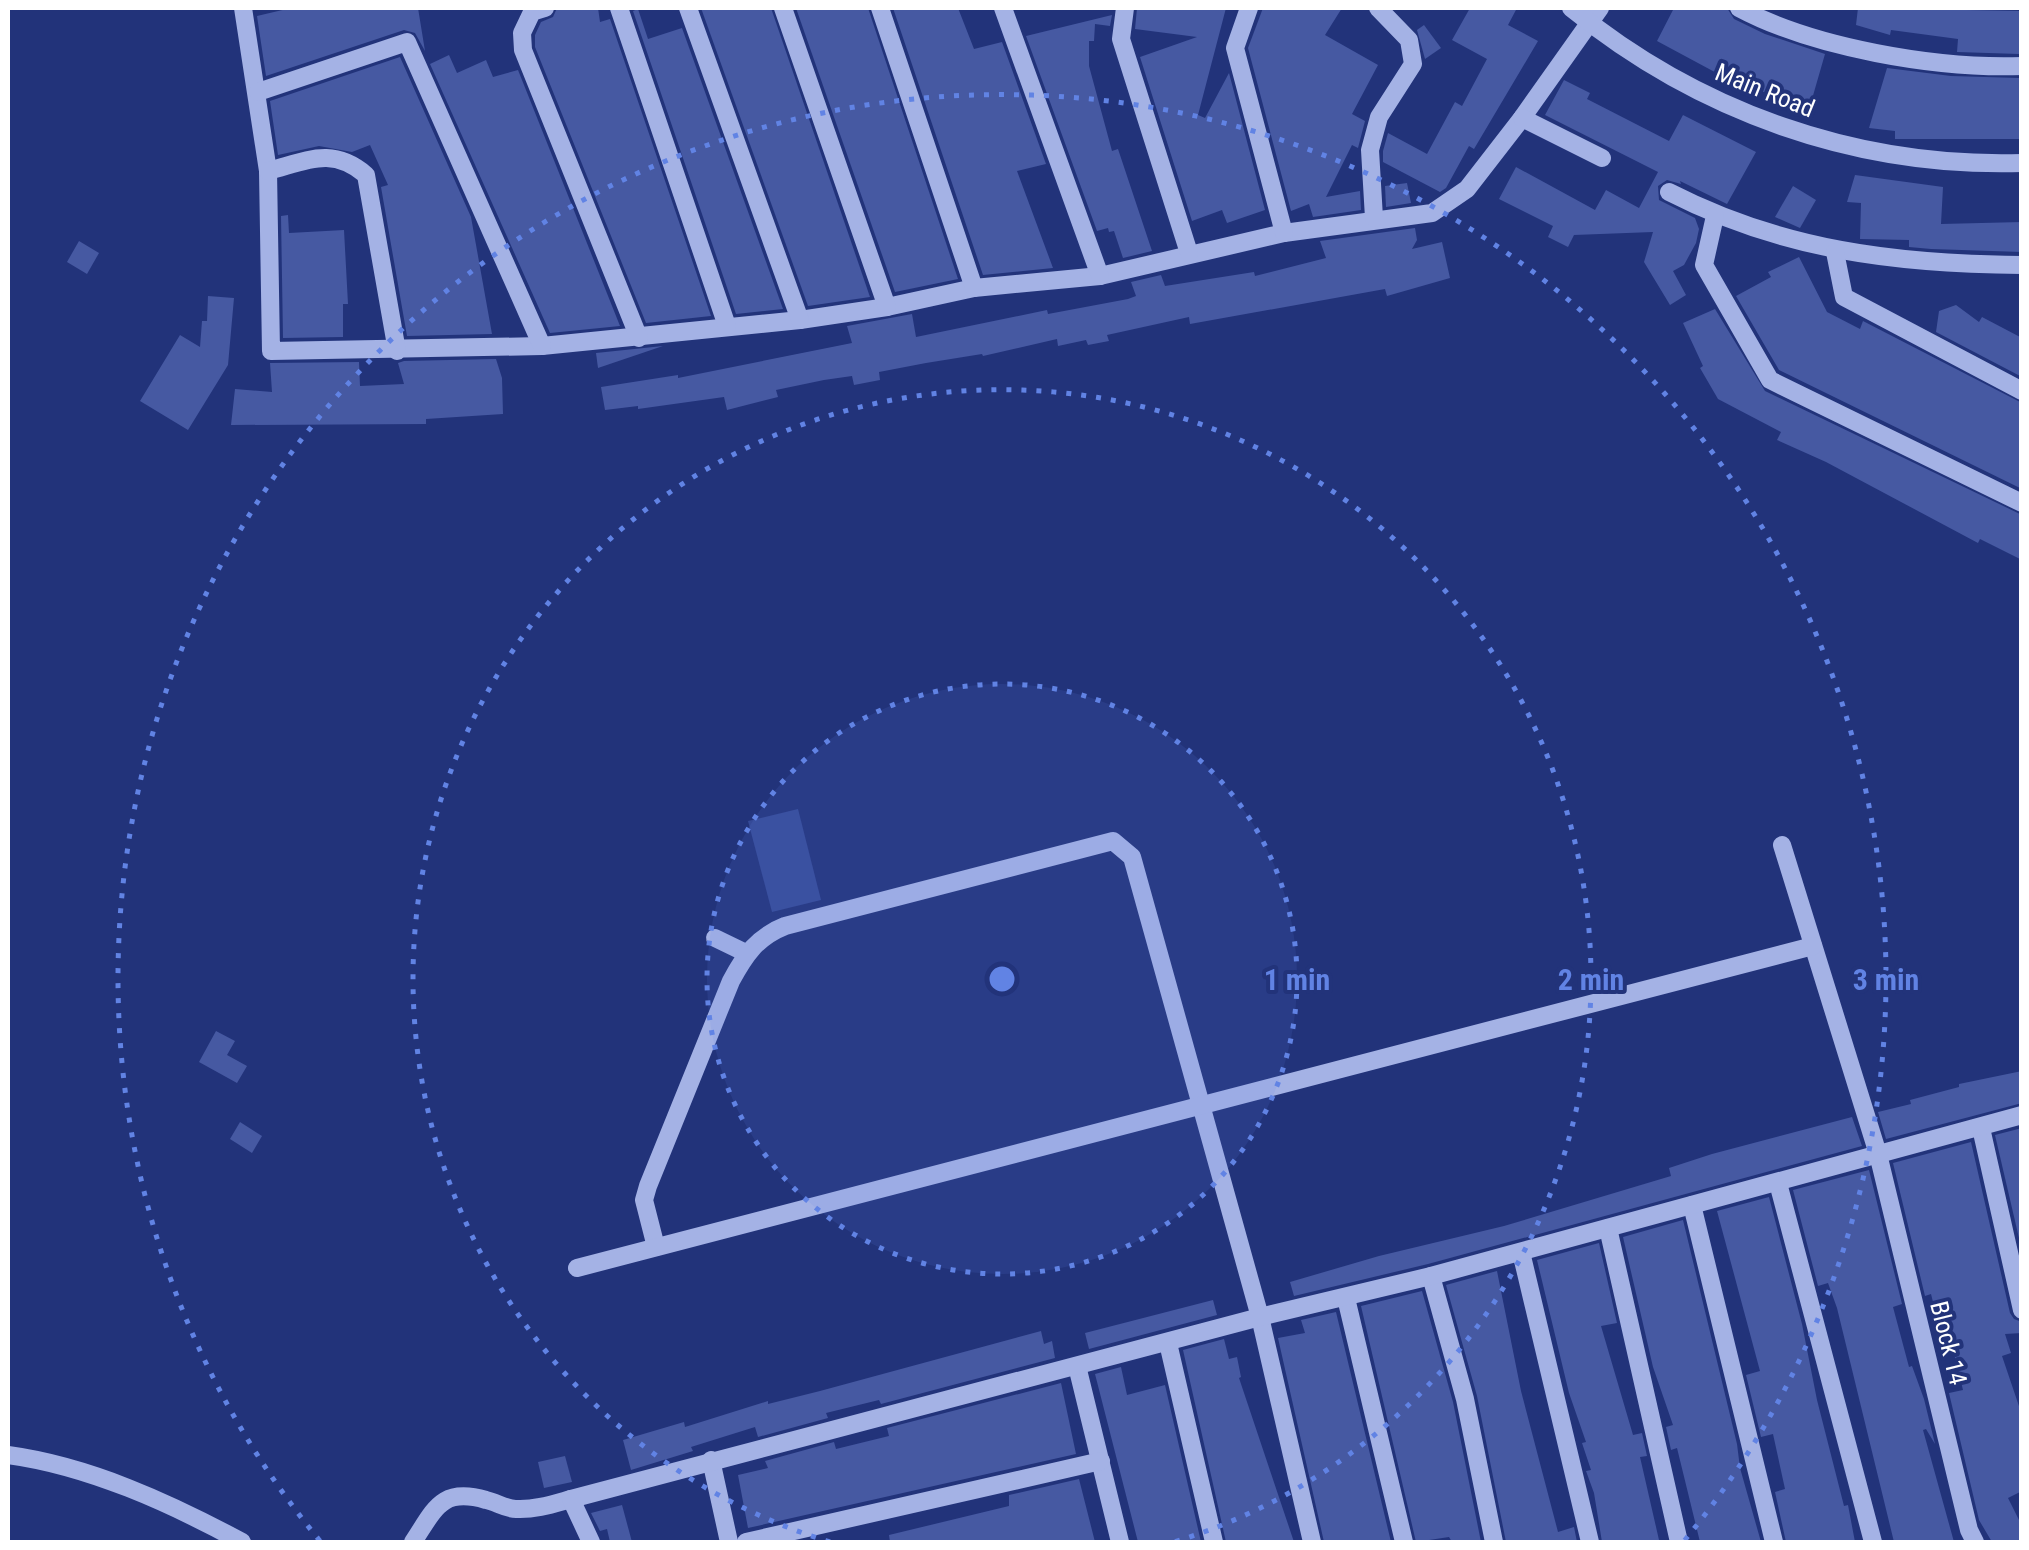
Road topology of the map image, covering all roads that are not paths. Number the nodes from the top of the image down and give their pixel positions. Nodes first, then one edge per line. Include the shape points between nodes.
1 (244, 8) edge
2 (545, 8) edge
3 (619, 8) edge
4 (688, 8) edge
5 (783, 8) edge
6 (880, 8) edge
7 (1003, 8) edge
8 (1125, 8) edge
9 (1250, 8) edge
10 (1378, 8) edge
11 (1571, 8) edge
12 (1739, 8) edge
13 (1760, 12) edge
14 (1594, 15) edge
15 (2022, 66) edge
16 (258, 92) junction
17 (1522, 118) junction
18 (1602, 158) dead end
19 (2022, 163) edge
20 (268, 171) junction
21 (1668, 192) dead end
22 (1716, 216) junction
23 (1374, 218) junction
24 (1284, 232) junction
25 (1835, 252) junction
26 (1189, 253) junction
27 (2022, 265) edge
28 (1100, 276) junction
29 (974, 288) junction
30 (887, 307) junction
31 (800, 320) junction
32 (727, 326) junction
33 (639, 338) junction
34 (542, 346) junction
35 (397, 350) junction
36 (2022, 391) edge
37 (2022, 503) edge
38 (1782, 846) dead end
39 (716, 938) dead end
40 (1813, 946) junction
41 (746, 952) junction
42 (1201, 1105) junction
43 (2022, 1116) edge
44 (1980, 1128) junction
45 (1878, 1154) junction
46 (1778, 1183) junction
47 (1692, 1206) junction
48 (1608, 1228) junction
49 (656, 1247) junction
50 (1521, 1252) junction
51 (577, 1268) dead end
52 (1431, 1276) junction
53 (1346, 1298) junction
54 (2022, 1310) edge
55 (1260, 1316) junction
56 (1168, 1343) junction
57 (1077, 1366) junction
58 (8, 1455) edge
59 (711, 1460) junction
60 (1100, 1461) junction
61 (571, 1499) junction
62 (242, 1542) edge
63 (413, 1542) edge
64 (591, 1542) edge
65 (729, 1542) edge
66 (746, 1542) edge
67 (1120, 1542) edge
68 (1214, 1542) edge
69 (1312, 1542) edge
70 (1404, 1542) edge
71 (1494, 1542) edge
72 (1590, 1542) edge
73 (1679, 1542) edge
74 (1774, 1542) edge
75 (1873, 1542) edge
76 (1975, 1542) edge

1 - 16 street
2 - 33 street via 532,12 522,32 523,50
3 - 32 street
4 - 31 street
5 - 30 street
6 - 29 street
7 - 28 street
8 - 26 street via 1121,39
9 - 24 street via 1235,48
10 - 23 street via 1410,40 1413,64 1379,117 1370,150
11 - 14 street, Main Road
12 - 13 street
13 - 15 street via 1826,41 1937,62
14 - 17 street
14 - 19 street, Main Road via 1694,88 1791,132 1876,152
16 - 20 street
16 - 34 street via 407,42
17 - 18 street
17 - 23 street via 1467,189 1432,213
20 - 35 street via 330,156 366,175
20 - 35 street via 271,351
21 - 22 street
22 - 25 street
22 - 37 street via 1704,265 1770,380
23 - 24 street
24 - 26 street
25 - 27 street via 1948,265
25 - 36 street via 1844,297
26 - 28 street
28 - 29 street
29 - 30 street
30 - 31 street
31 - 32 street
32 - 33 street
33 - 34 street
34 - 35 street
38 - 40 street, Block 14
39 - 41 street
40 - 42 street
40 - 45 street, Block 14
41 - 42 street via 784,926 1114,841 1132,858
41 - 49 street via 648,1186 644,1200
42 - 49 street
42 - 55 street
43 - 44 street
44 - 45 street
44 - 54 street
45 - 46 street
45 - 76 street, Block 14
46 - 47 street
46 - 75 street
47 - 48 street
47 - 74 street
48 - 50 street
48 - 73 street
49 - 51 street
50 - 52 street
50 - 72 street
52 - 53 street
52 - 71 street
53 - 55 street
53 - 70 street
55 - 56 street
55 - 69 street
56 - 57 street
56 - 68 street
57 - 59 street
57 - 60 street
58 - 62 street via 134,1490
59 - 61 street
59 - 65 street
60 - 66 street
60 - 67 street
61 - 63 street via 512,1509 453,1495
61 - 64 street

